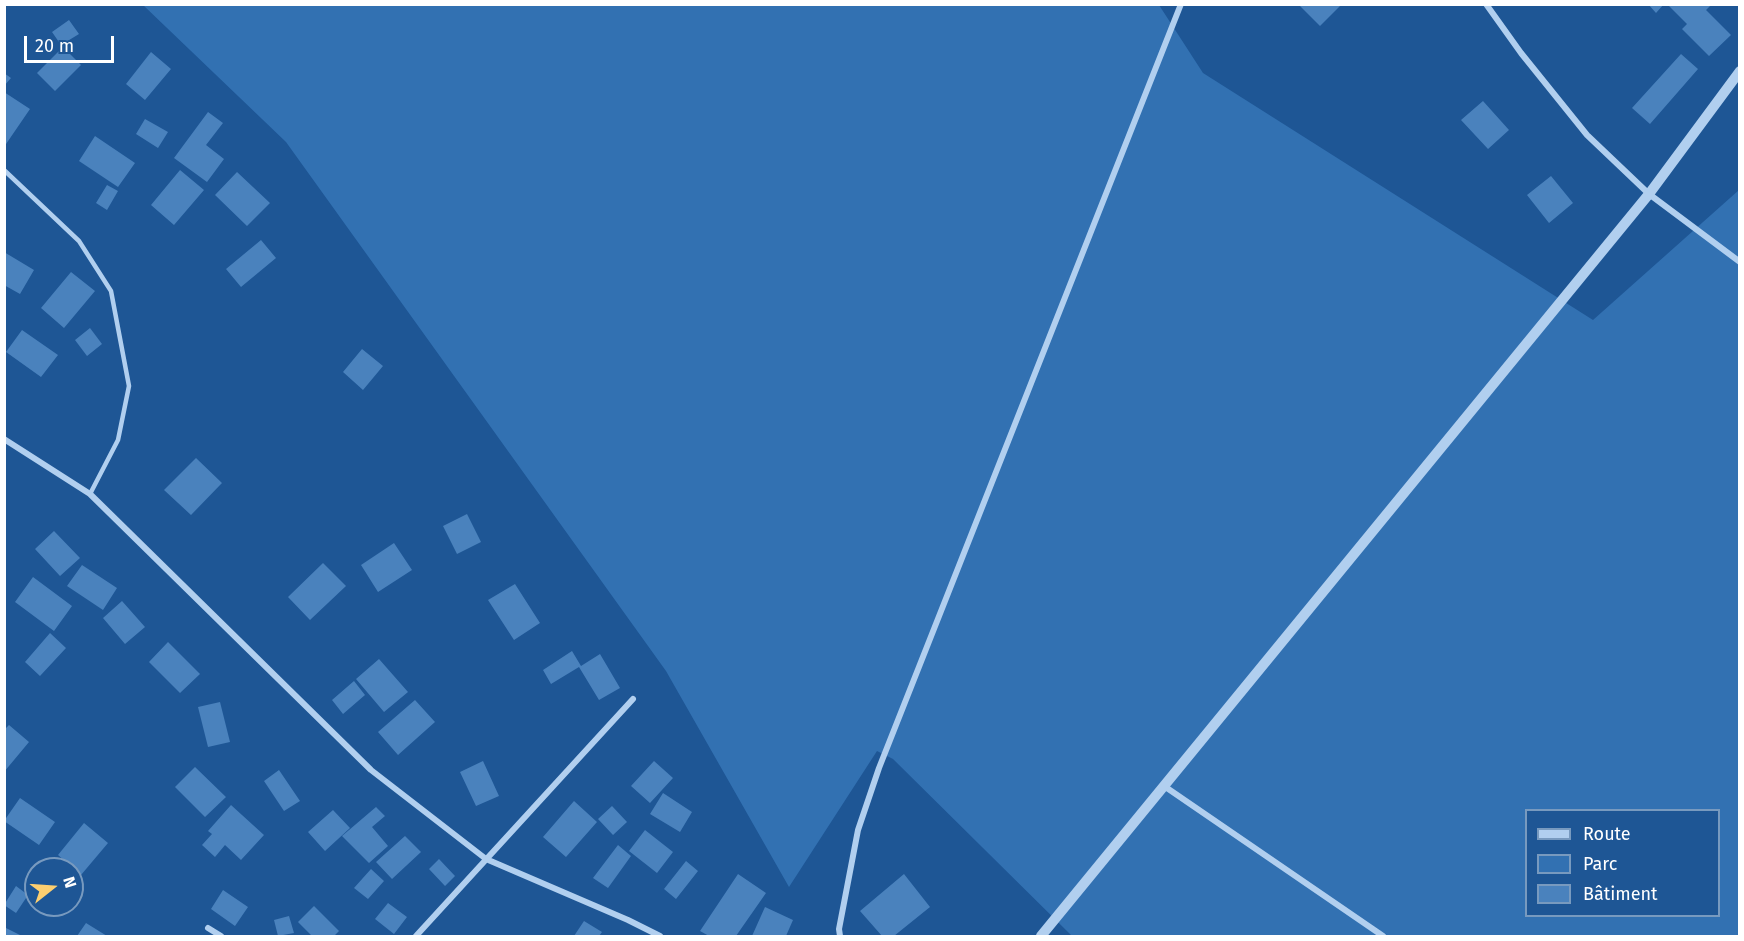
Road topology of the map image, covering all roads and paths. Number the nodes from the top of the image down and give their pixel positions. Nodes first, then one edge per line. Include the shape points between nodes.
1 (1180, 4) edge
2 (1486, 4) edge
3 (1740, 71) edge
4 (4, 170) edge
5 (1649, 194) junction
6 (1740, 262) edge
7 (4, 439) edge
8 (90, 494) junction
9 (633, 699) dead end
10 (1164, 786) junction
11 (486, 859) junction
12 (208, 928) dead end
13 (221, 936) edge
14 (416, 936) edge
15 (660, 936) edge
16 (840, 936) edge
17 (1041, 936) edge
18 (1383, 936) edge

1 - 16 street via 879,768 858,830 838,929
2 - 5 street via 1587,135
3 - 5 street
4 - 8 lane via 79,240 111,291 129,386 118,440
5 - 6 street
5 - 10 street
7 - 8 street
8 - 11 street via 372,770
9 - 11 street
10 - 17 street
10 - 18 street
11 - 14 street
11 - 15 street
12 - 13 street

